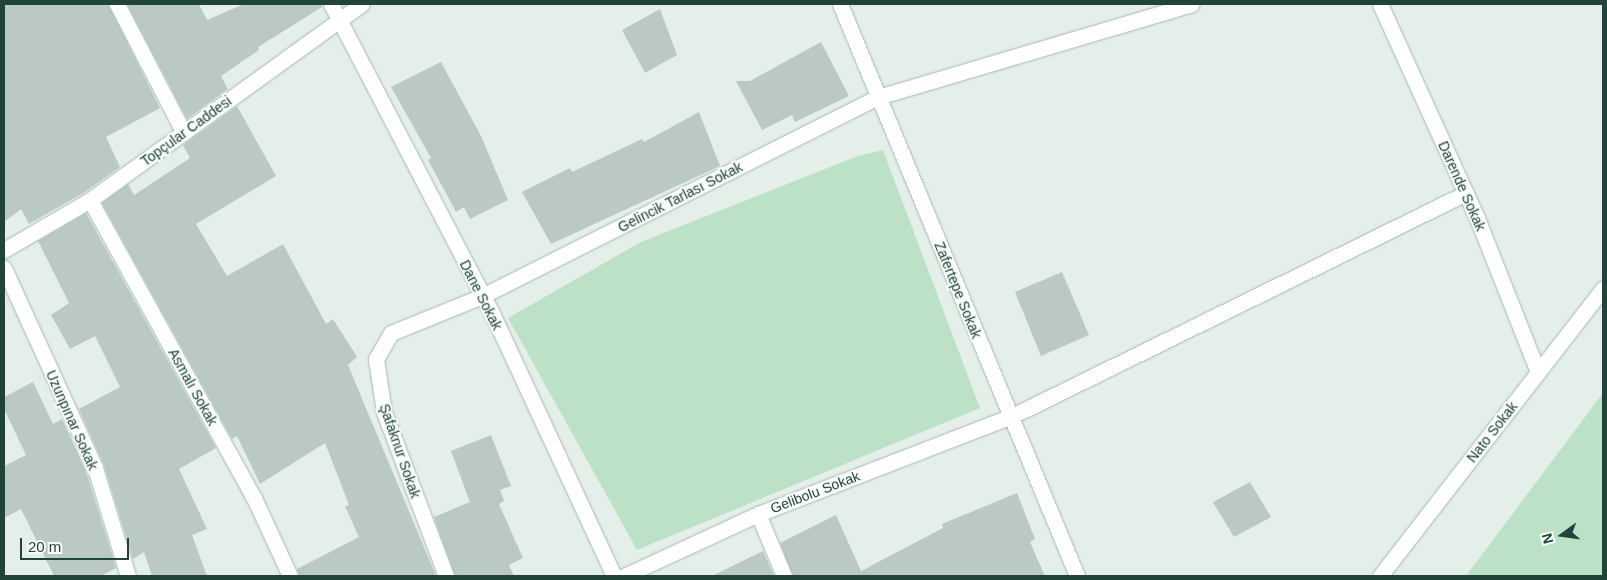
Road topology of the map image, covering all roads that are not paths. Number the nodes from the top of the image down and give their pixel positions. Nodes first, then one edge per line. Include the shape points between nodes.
1 (117, 4) edge
2 (330, 4) edge
3 (362, 4) edge
4 (840, 4) edge
5 (1191, 4) edge
6 (1380, 4) edge
7 (337, 21) junction
8 (878, 97) junction
9 (184, 133) junction
10 (1466, 193) junction
11 (90, 200) junction
12 (4, 250) edge
13 (4, 268) edge
14 (1603, 288) edge
15 (482, 296) junction
16 (1538, 372) junction
17 (1010, 417) junction
18 (758, 514) junction
19 (128, 576) edge
20 (290, 576) edge
21 (446, 576) edge
22 (614, 576) edge
23 (624, 576) edge
24 (784, 576) edge
25 (1077, 576) edge
26 (1380, 576) edge

1 - 9 street
2 - 7 street, Dane Sokak
3 - 7 street, Topçular Caddesi
4 - 8 street, Zafertepe Sokak
5 - 8 street, Gelincik Tarlası Sokak
6 - 10 street, Darende Sokak
7 - 9 street, Topçular Caddesi
7 - 15 street, Dane Sokak
8 - 15 street, Gelincik Tarlası Sokak
8 - 17 street, Zafertepe Sokak
9 - 11 street, Topçular Caddesi
10 - 16 street, Darende Sokak
10 - 17 street, Gelibolu Sokak
11 - 12 street, Topçular Caddesi
11 - 20 street, Asmalı Sokak via 254,498
13 - 19 street, Uzunpınar Sokak via 95,468
14 - 16 street, Nato Sokak
15 - 21 street, Şafaknur Sokak via 392,333 376,359 384,412
15 - 22 street, Dane Sokak
16 - 26 street, Nato Sokak
17 - 18 street, Gelibolu Sokak
17 - 25 street, Zafertepe Sokak
18 - 23 street, Gelibolu Sokak
18 - 24 street

